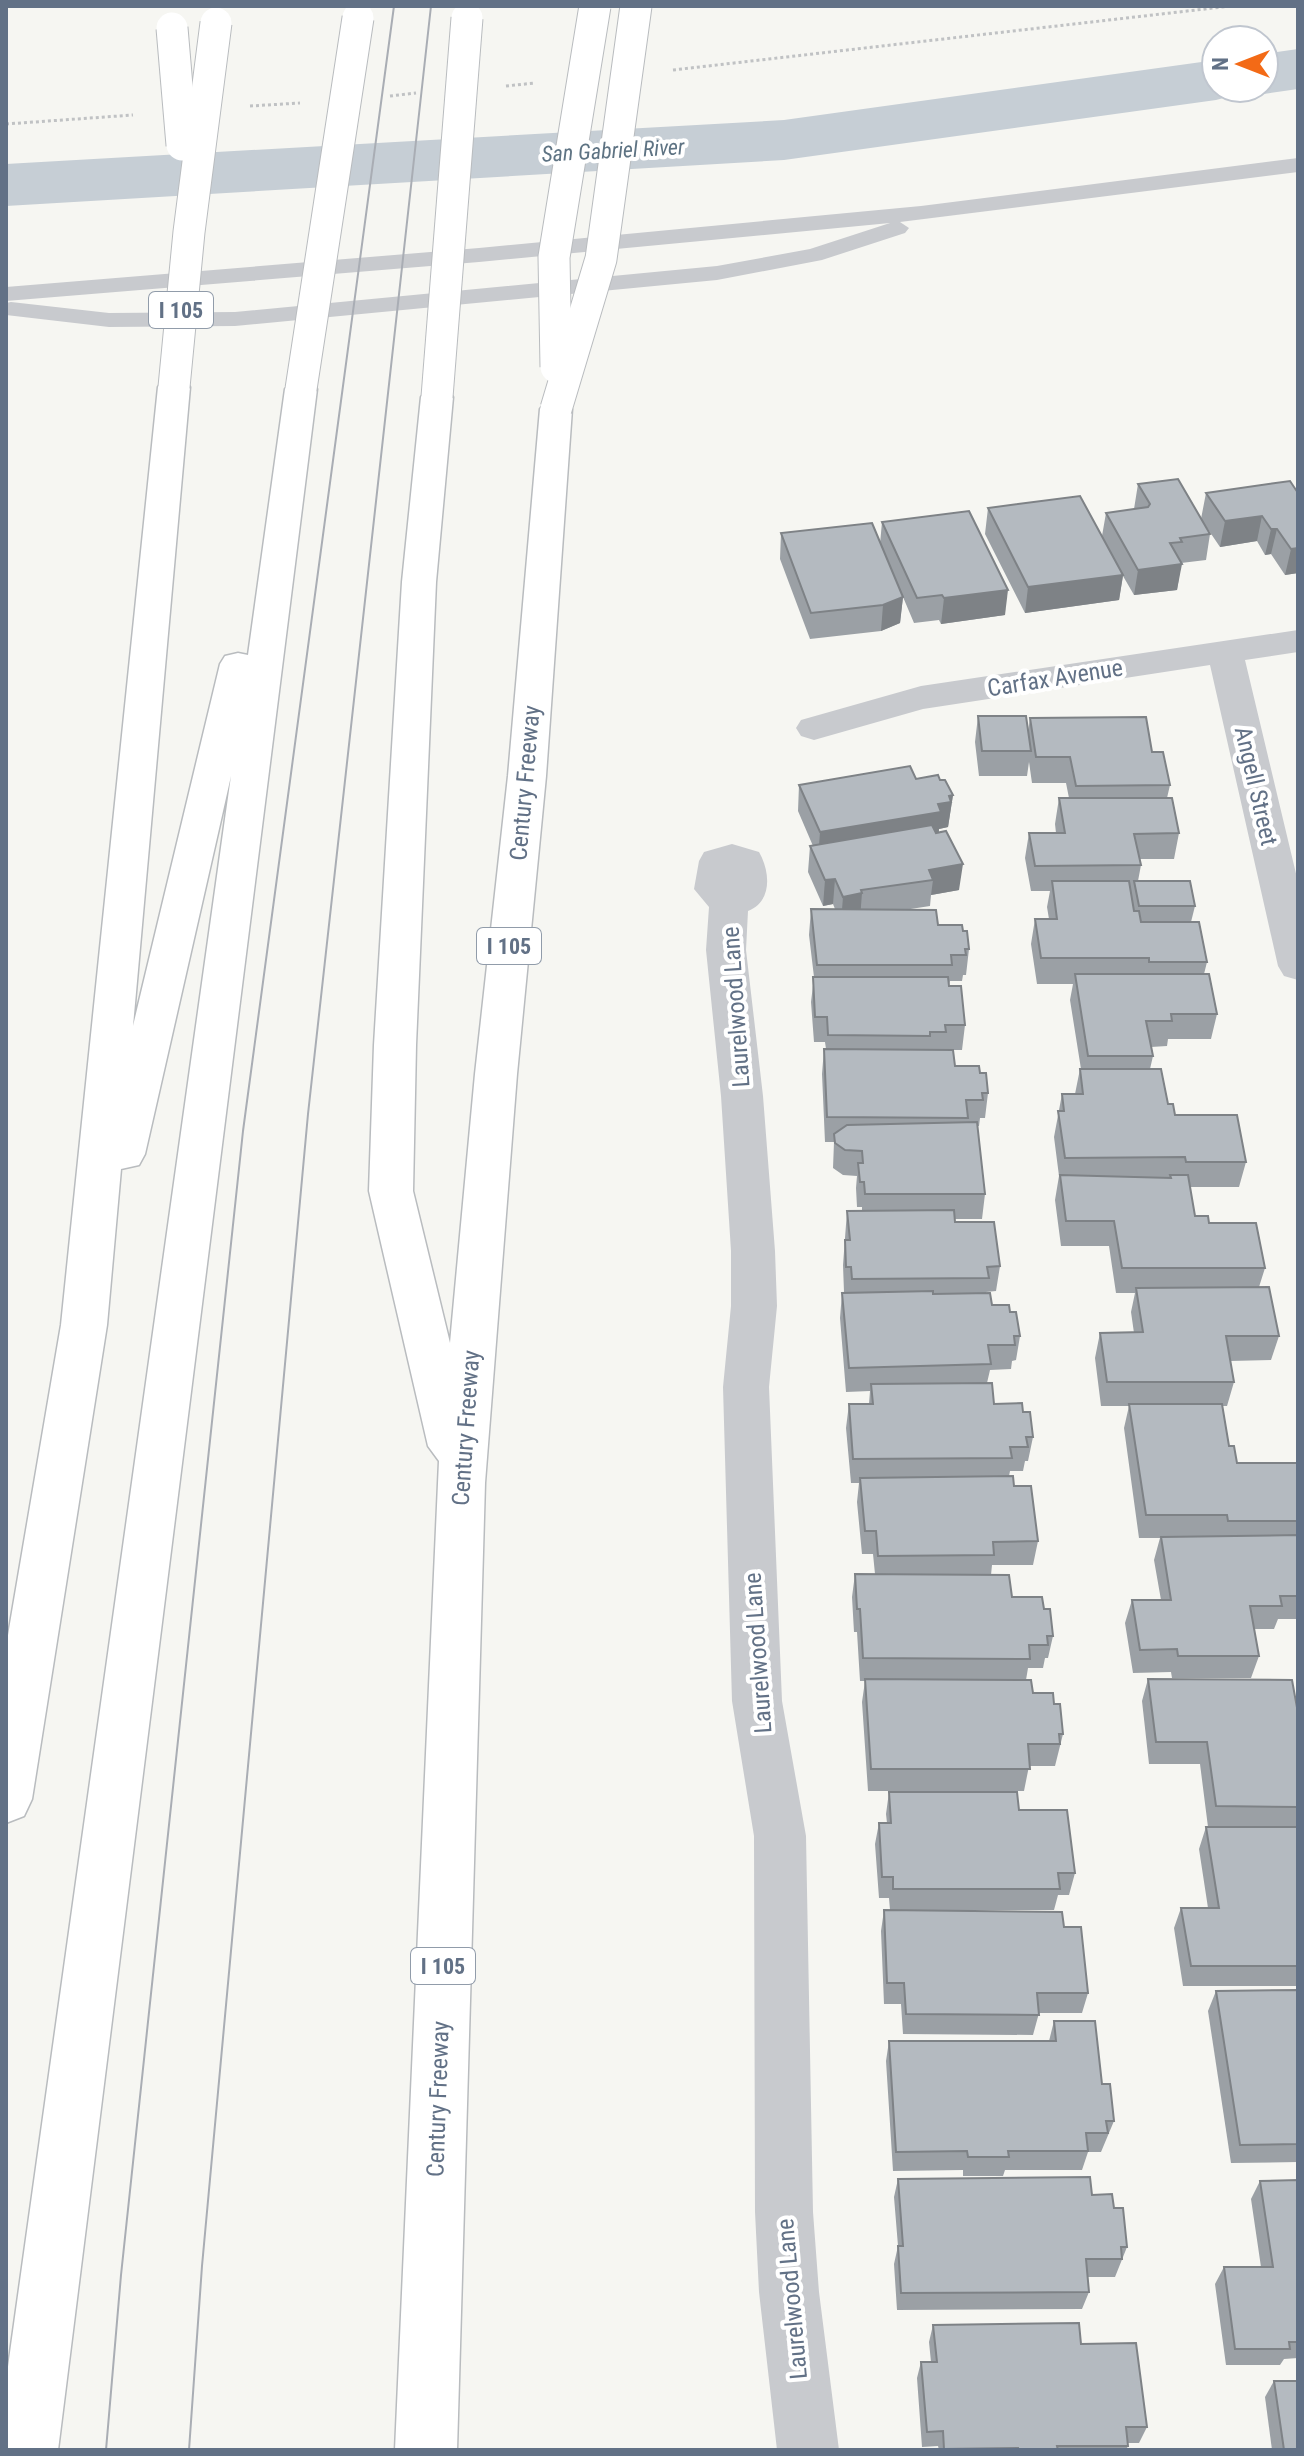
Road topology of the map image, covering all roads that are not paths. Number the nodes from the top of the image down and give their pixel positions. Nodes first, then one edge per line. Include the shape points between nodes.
1 (595, 6) edge
2 (636, 6) edge
3 (359, 12) edge
4 (468, 12) edge
5 (217, 14) edge
6 (172, 17) edge
7 (1298, 165) edge
8 (921, 213) junction
9 (189, 232) junction
10 (6, 294) edge
11 (6, 308) edge
12 (556, 409) junction
13 (285, 488) junction
14 (1298, 641) edge
15 (1225, 652) junction
16 (814, 728) dead end
17 (729, 903) dead end
18 (1298, 966) edge
19 (84, 1325) junction
20 (461, 1483) junction
21 (6, 1799) edge
22 (27, 2450) edge
23 (426, 2450) edge
24 (808, 2450) edge

1 - 12 highway, bridge via 554,257
2 - 12 highway, bridge via 601,259
3 - 13 highway, bridge
4 - 20 highway, bridge via 419,582 391,1191
5 - 9 highway, bridge
6 - 9 highway, bridge
7 - 8 lane
8 - 10 lane
8 - 11 lane via 888,234 814,255 717,273 235,319 109,320
9 - 19 highway, I 105, bridge
12 - 20 highway, Century Freeway / I 105
13 - 19 highway via 262,558
13 - 22 highway
14 - 15 street, Carfax Avenue
15 - 16 street, Carfax Avenue via 921,698
15 - 18 street, Angell Street
17 - 24 street, Laurelwood Lane via 726,950 754,1278 746,1387 757,1701 780,1836 784,2212
19 - 21 highway, I 105
20 - 23 highway, Century Freeway / I 105

